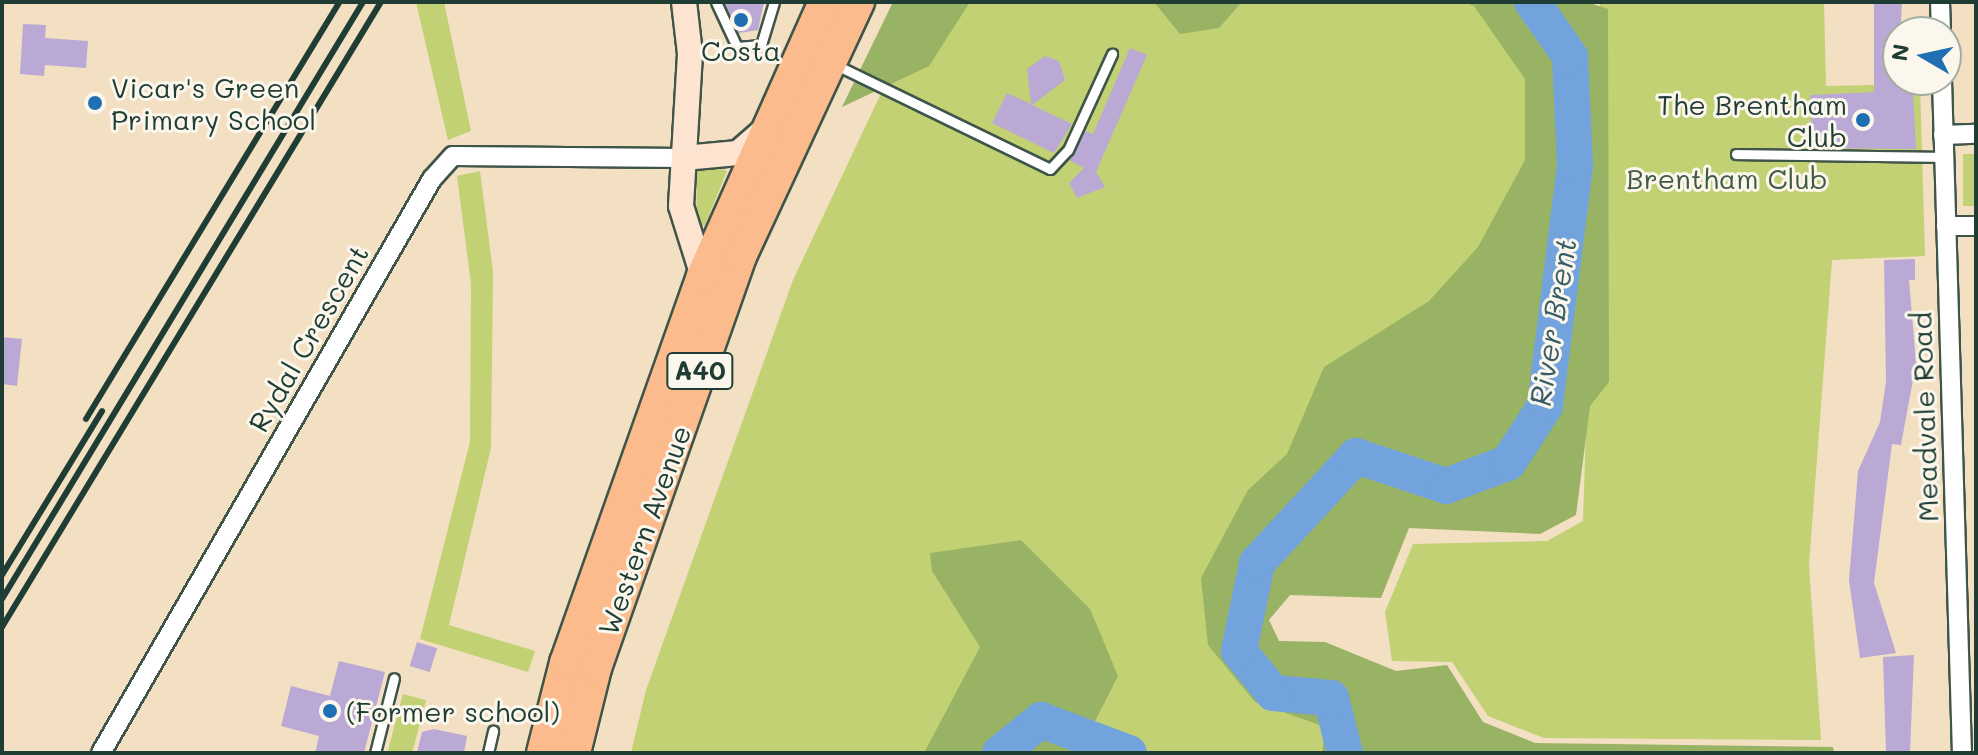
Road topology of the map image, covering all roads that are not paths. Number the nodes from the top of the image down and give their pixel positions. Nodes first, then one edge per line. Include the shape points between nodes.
1 (684, 2) edge
2 (716, 2) edge
3 (774, 2) edge
4 (825, 2) edge
5 (858, 2) edge
6 (1112, 54) dead end
7 (829, 62) junction
8 (1942, 96) edge
9 (768, 126) junction
10 (1976, 134) edge
11 (1943, 135) junction
12 (1736, 154) dead end
13 (1944, 157) junction
14 (684, 158) junction
15 (1946, 226) junction
16 (1976, 226) edge
17 (703, 276) junction
18 (1967, 650) edge
19 (394, 678) dead end
20 (493, 731) dead end
21 (101, 753) edge
22 (375, 753) edge
23 (488, 753) edge
24 (543, 753) edge
25 (574, 753) edge
26 (1962, 753) edge

1 - 14 main road via 690,54
2 - 3 lane via 737,47 761,45
4 - 9 highway, Western Avenue / A40
5 - 7 highway, Western Avenue / A40
6 - 7 lane via 1068,150 1050,169
7 - 25 highway, Western Avenue / A40 via 741,254 595,668
8 - 11 street, Meadvale Road
9 - 14 main road via 738,153
9 - 17 highway, Western Avenue / A40
10 - 11 street
11 - 13 street, Meadvale Road
12 - 13 lane
13 - 15 street, Meadvale Road
14 - 17 main road via 681,206
14 - 21 street, Rydal Crescent via 453,156 432,179
15 - 16 street
15 - 18 street, Meadvale Road
17 - 24 highway, Western Avenue / A40 via 566,663
18 - 26 street, Meadvale Road
19 - 22 lane
20 - 23 lane

